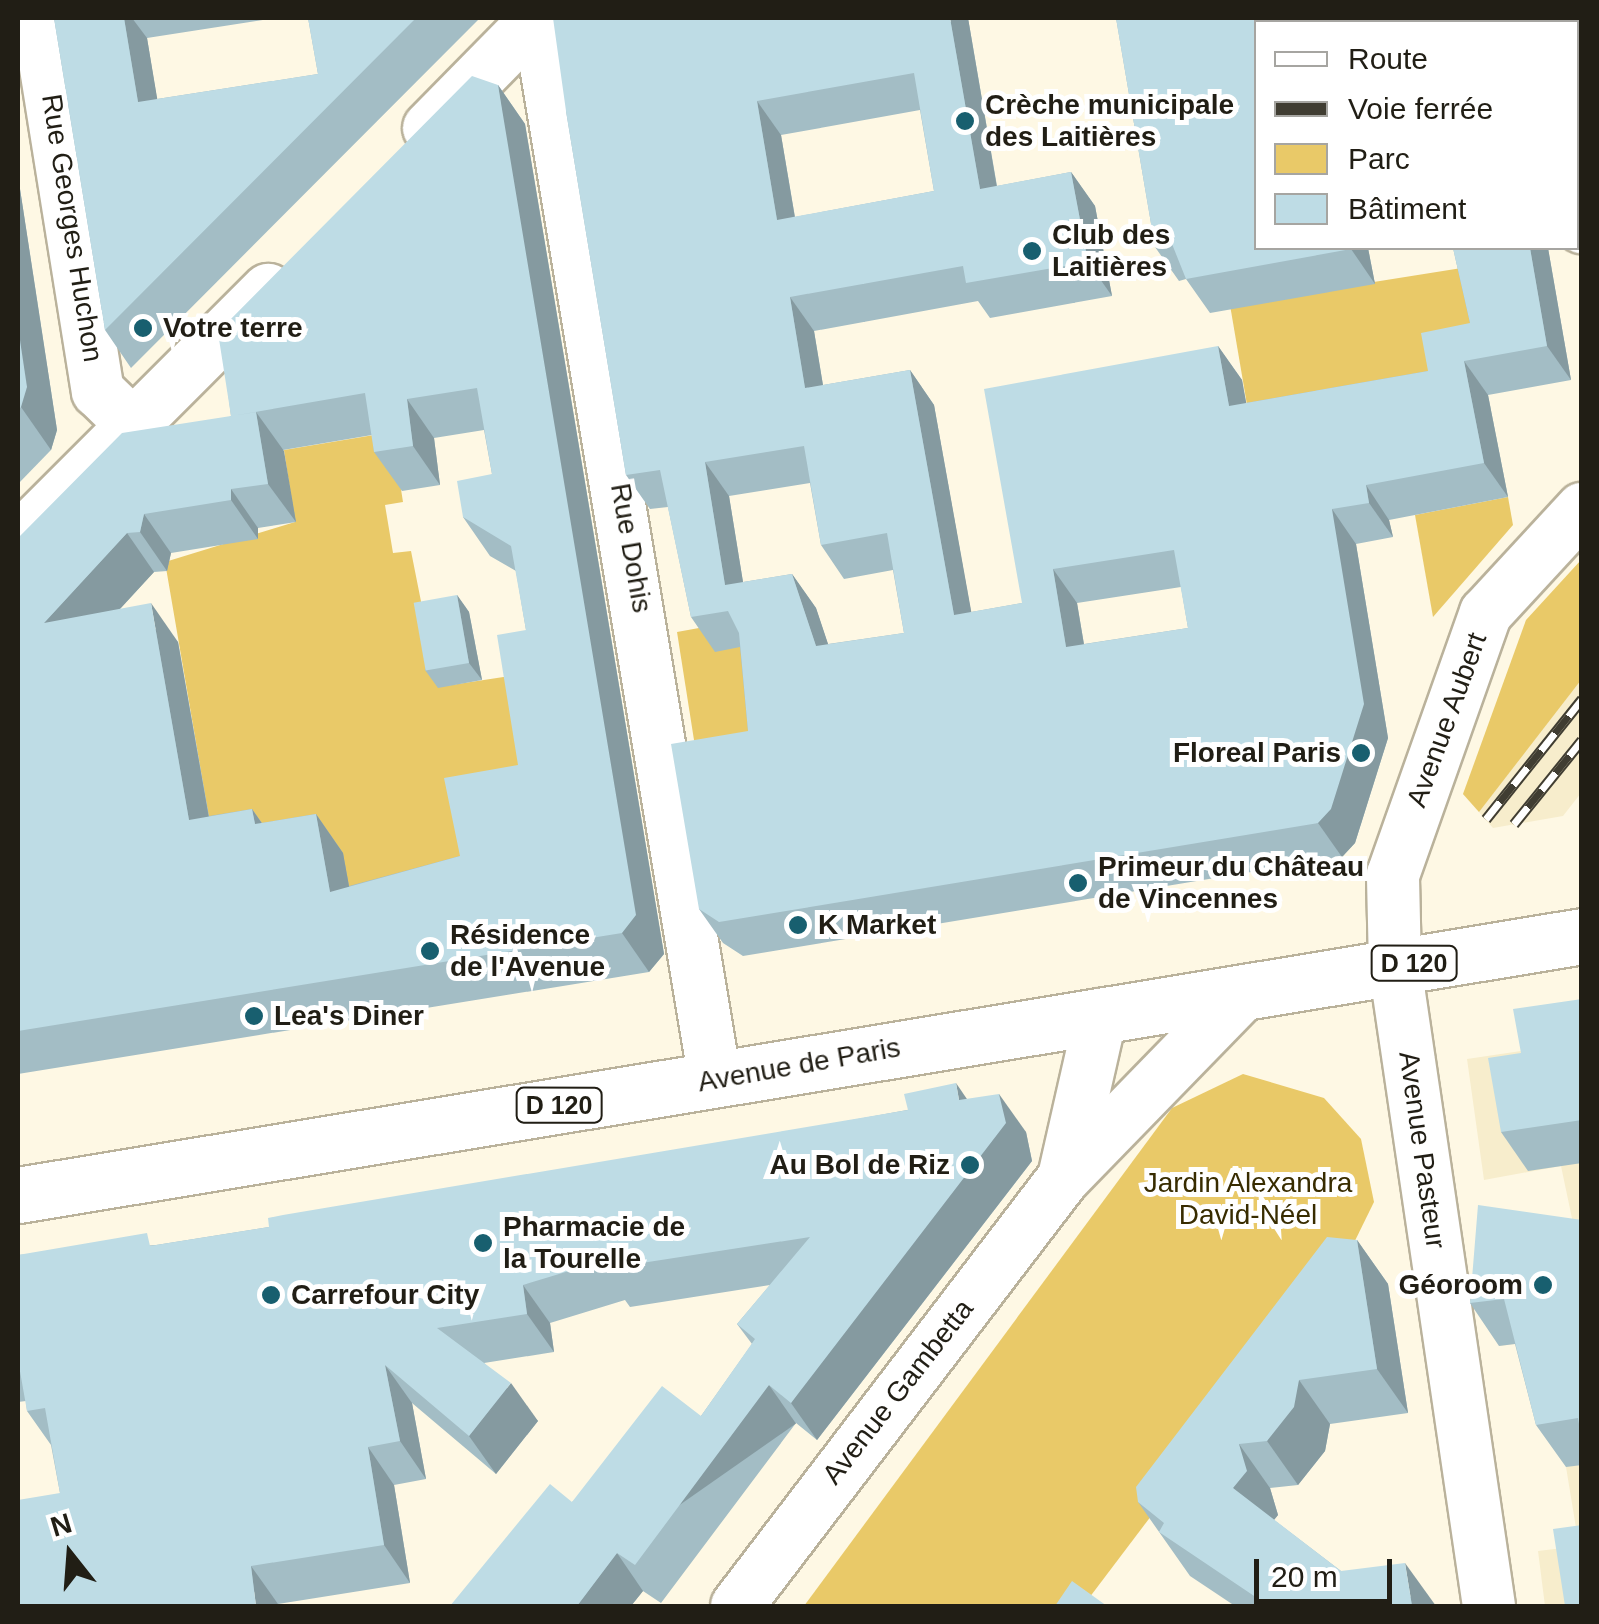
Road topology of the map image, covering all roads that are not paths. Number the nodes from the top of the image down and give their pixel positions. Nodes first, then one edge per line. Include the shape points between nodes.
1 (38, 18) edge
2 (537, 18) edge
3 (387, 170) edge
4 (304, 254) edge
5 (132, 424) junction
6 (1582, 509) edge
7 (18, 540) edge
8 (1582, 936) edge
9 (1397, 978) junction
10 (1246, 992) junction
11 (1101, 1015) junction
12 (716, 1080) junction
13 (1063, 1179) junction
14 (18, 1195) edge
15 (737, 1606) edge
16 (1489, 1606) edge

1 - 5 street, Rue Georges Huchon via 98,391
2 - 3 street
2 - 12 street, Rue Dohis
4 - 5 street
5 - 7 street
6 - 9 street, Avenue Aubert via 1486,614 1465,659 1393,875
8 - 9 main road, Avenue de Paris / D 120
9 - 10 main road, Avenue de Paris / D 120
9 - 16 street, Avenue Pasteur
10 - 11 main road, Avenue de Paris / D 120
10 - 13 street, Avenue Gambetta
11 - 12 main road, Avenue de Paris / D 120
11 - 13 street, Avenue Gambetta
12 - 14 main road, Avenue de Paris / D 120
13 - 15 street, Avenue Gambetta

